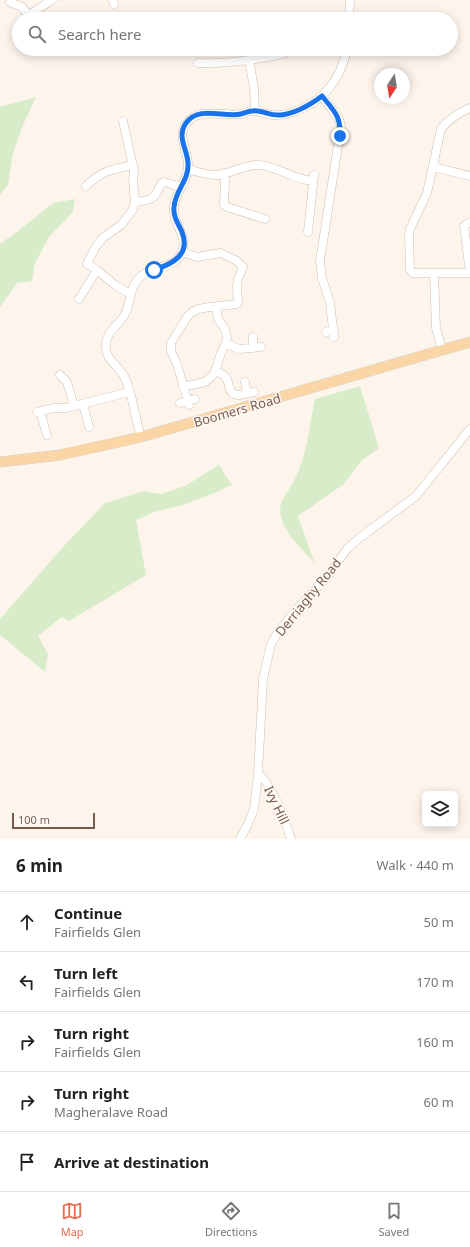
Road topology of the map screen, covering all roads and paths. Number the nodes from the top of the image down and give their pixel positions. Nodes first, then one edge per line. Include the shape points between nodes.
1 (52, 0) edge
2 (350, 0) edge
3 (10, 2) dead end
4 (26, 12) edge
5 (37, 12) edge
6 (349, 12) edge
7 (272, 56) edge
8 (345, 56) edge
9 (249, 60) junction
10 (198, 63) dead end
11 (322, 96) junction
12 (470, 108) edge
13 (255, 110) junction
14 (123, 119) dead end
15 (133, 165) junction
16 (433, 168) junction
17 (188, 169) junction
18 (224, 173) junction
19 (470, 176) edge
20 (86, 186) dead end
21 (181, 187) junction
22 (135, 202) junction
23 (266, 219) dead end
24 (470, 222) edge
25 (308, 232) dead end
26 (182, 252) junction
27 (98, 270) junction
28 (434, 273) junction
29 (470, 273) edge
30 (130, 294) junction
31 (79, 299) dead end
32 (216, 307) junction
33 (331, 333) dead end
34 (253, 337) dead end
35 (470, 342) edge
36 (226, 343) junction
37 (442, 350) junction
38 (215, 371) junction
39 (60, 375) dead end
40 (245, 382) dead end
41 (183, 387) junction
42 (129, 392) junction
43 (188, 402) dead end
44 (83, 404) junction
45 (74, 406) junction
46 (89, 427) dead end
47 (47, 429) dead end
48 (470, 429) edge
49 (141, 437) junction
50 (0, 462) edge
51 (258, 774) junction
52 (240, 839) edge
53 (291, 839) edge

1 - 5 street
2 - 6 street
3 - 4 street
7 - 9 street
8 - 11 street via 339,74
9 - 10 street
9 - 13 street
11 - 13 street via 304,108 289,113 272,115
11 - 33 street via 339,119 341,126 320,261 330,303
12 - 16 street via 459,113 441,129
13 - 17 street via 241,114 201,114 188,121 182,137
14 - 15 street
15 - 20 street via 106,171
15 - 22 street
16 - 19 street
16 - 28 street via 427,193 409,235 410,270 413,273
17 - 18 street via 209,175
17 - 21 street
18 - 23 street via 224,205
18 - 25 street via 250,165 262,165 298,179 314,178
21 - 22 street via 164,182 148,201
21 - 26 street via 174,207 174,217 184,238
22 - 27 street via 121,225 96,246 88,264
24 - 29 street via 464,226
26 - 30 street via 171,264 139,278
26 - 32 street via 196,256 221,253 243,266 237,286 237,304
27 - 30 street
27 - 31 street
28 - 29 street
28 - 37 street via 436,328
30 - 42 street via 124,315 109,333 105,346 108,356 122,374
32 - 36 street via 218,319 225,329
32 - 41 street via 198,309 191,313 171,343 171,351
34 - 36 street via 257,347 235,348
35 - 37 main road, Boomers Road
36 - 38 street
37 - 49 main road, Boomers Road
38 - 40 street via 227,378 233,394 251,392
38 - 41 street via 204,382
39 - 45 street via 67,382
41 - 43 street
42 - 44 street
42 - 49 street
44 - 45 street
44 - 46 street
45 - 47 street via 38,412
48 - 51 street, Derriaghy Road via 416,496 347,549 326,578 278,632 271,644 263,679
49 - 50 main road, Boomers Road via 60,456
51 - 52 street, Derriaghy Road via 254,809
51 - 53 street, Ivy Hill via 266,781

